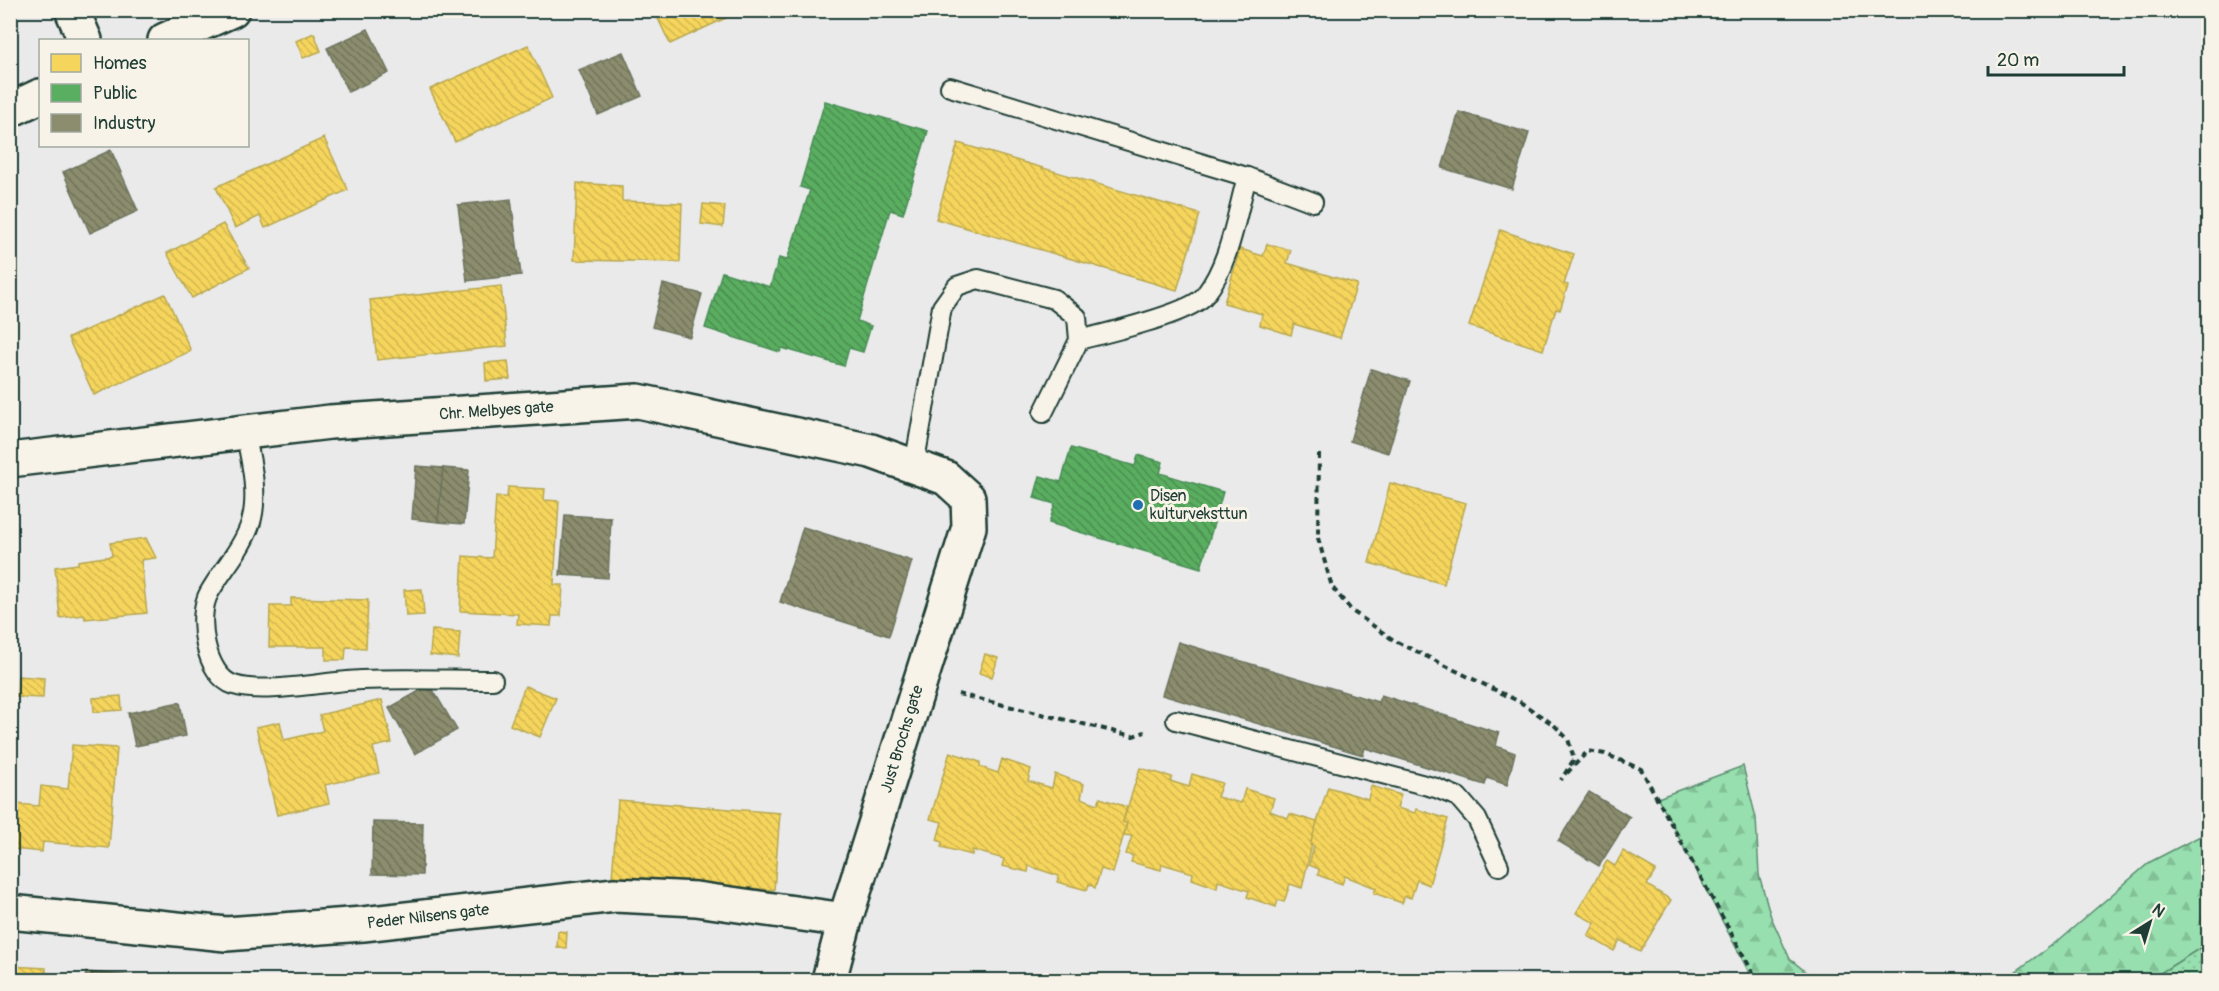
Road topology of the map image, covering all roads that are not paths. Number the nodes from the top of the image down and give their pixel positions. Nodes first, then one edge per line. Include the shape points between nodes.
1 (72, 10) edge
2 (232, 10) edge
3 (85, 39) edge
4 (167, 39) edge
5 (951, 87) dead end
6 (39, 96) edge
7 (10, 110) edge
8 (1247, 177) junction
9 (1313, 202) dead end
10 (1079, 340) junction
11 (1043, 413) dead end
12 (245, 432) junction
13 (10, 460) edge
14 (914, 466) junction
15 (968, 498) joint
16 (493, 680) dead end
17 (1176, 720) road end
18 (1499, 866) dead end
19 (10, 912) edge
20 (845, 920) junction
21 (829, 981) edge

1 - 3 street
2 - 4 street
5 - 8 lane
6 - 7 street
8 - 9 lane
8 - 10 lane via 1222,264 1204,297 1172,314
10 - 11 lane
10 - 14 lane via 1077,317 1054,299 978,279 957,286 942,307
12 - 13 street, Chr. Melbyes gate
12 - 14 street, Chr. Melbyes gate via 330,422 639,400 871,451
12 - 16 lane via 254,495 251,522 202,612 206,645 220,675 231,685 260,688 359,680
14 - 15 street, Chr. Melbyes gate via 946,478
15 - 20 street, Just Brochs gate via 969,527
17 - 18 lane via 1458,798 1478,819
19 - 20 street, Peder Nilsens gate via 226,934 363,924 615,896 696,899
20 - 21 street, Just Brochs gate

